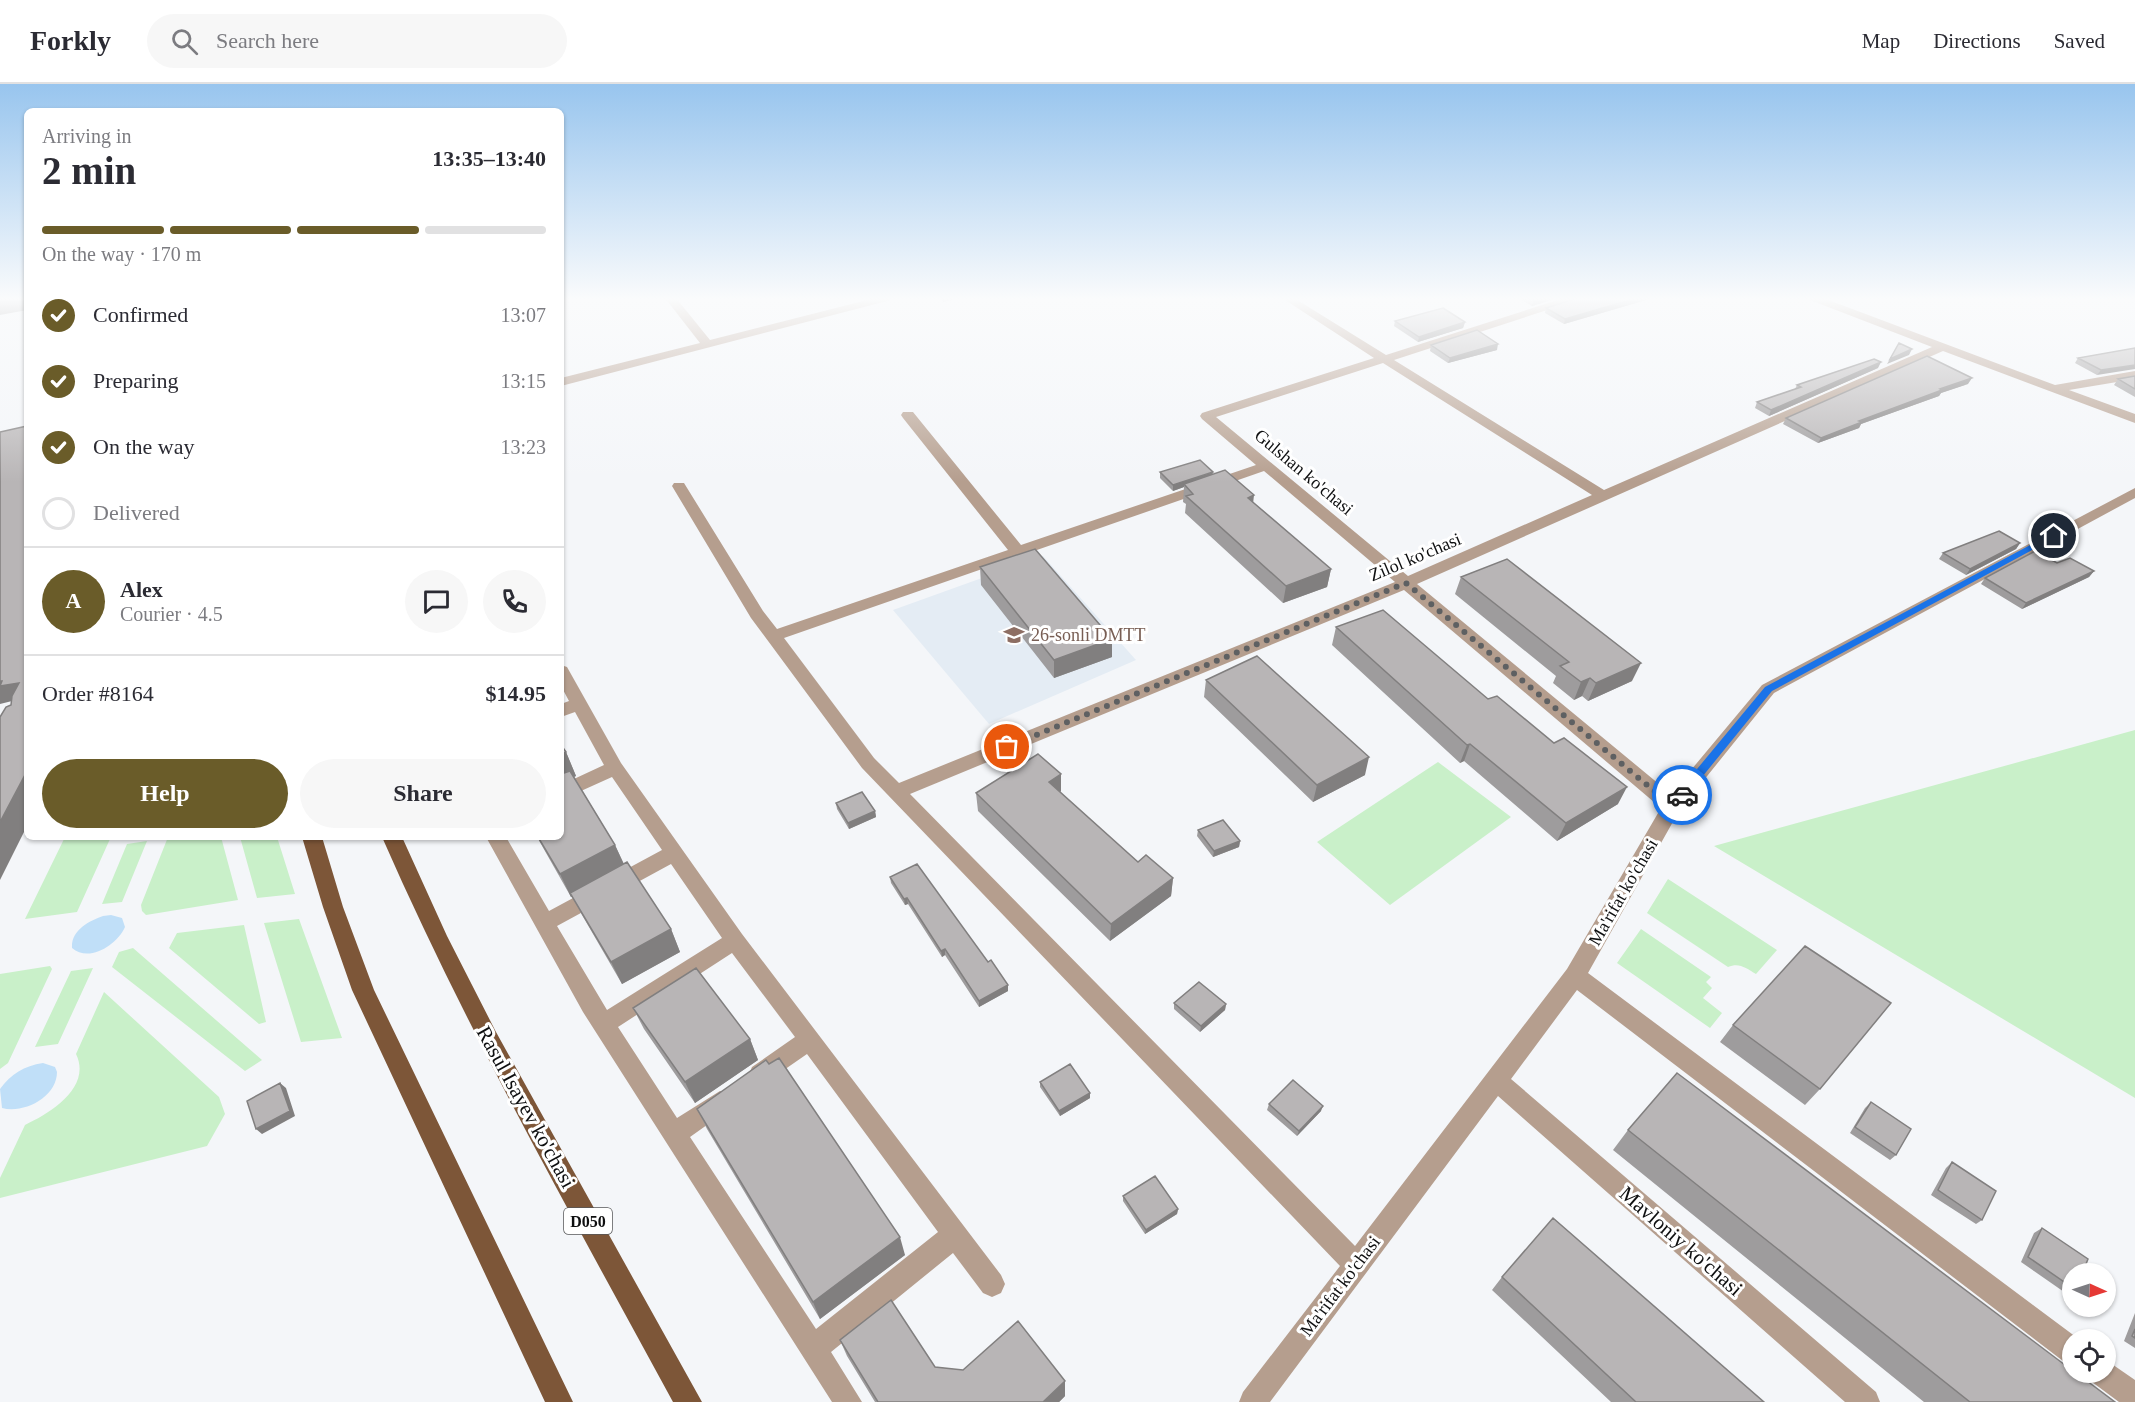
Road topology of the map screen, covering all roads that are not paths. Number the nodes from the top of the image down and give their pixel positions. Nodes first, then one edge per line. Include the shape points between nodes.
1 (1383, 359) edge
2 (646, 360) edge
3 (1381, 360) edge
4 (1912, 360) edge
5 (1978, 360) edge
6 (2135, 375) edge
7 (564, 380) edge
8 (2055, 389) junction
9 (908, 415) dead end
10 (2135, 419) edge
11 (1266, 466) junction
12 (679, 486) dead end
13 (2135, 492) edge
14 (1603, 496) junction
15 (1018, 552) junction
16 (1406, 583) junction
17 (774, 636) junction
18 (564, 683) edge
19 (570, 707) edge
20 (615, 768) junction
21 (897, 792) junction
22 (564, 793) edge
23 (1672, 806) junction
24 (313, 840) edge
25 (393, 840) edge
26 (498, 840) edge
27 (674, 853) junction
28 (545, 923) junction
29 (735, 940) junction
30 (1575, 976) junction
31 (604, 1024) junction
32 (809, 1040) junction
33 (1496, 1080) junction
34 (675, 1133) junction
35 (955, 1235) junction
36 (1356, 1264) junction
37 (992, 1284) dead end
38 (2062, 1343) edge
39 (813, 1349) junction
40 (2116, 1383) edge
41 (2135, 1397) edge
42 (559, 1402) edge
43 (688, 1402) edge
44 (848, 1402) edge
45 (1253, 1402) edge
46 (1866, 1402) edge

1 - 14 street
2 - 7 street
3 - 11 street, Gulshan ko'chasi via 1207,416
4 - 14 street, Zilol ko'chasi
5 - 8 street
6 - 8 street
8 - 10 street
9 - 15 street
11 - 15 street
11 - 16 street, Gulshan ko'chasi
12 - 17 street
13 - 23 street, Ma'rifat ko'chasi via 1768,689
14 - 16 street, Zilol ko'chasi
15 - 17 street
16 - 21 street, Zilol ko'chasi
16 - 23 street, Gulshan ko'chasi
17 - 21 street via 868,763
18 - 19 street
19 - 20 street
20 - 22 street
20 - 27 street
21 - 36 street
23 - 30 street, Ma'rifat ko'chasi
24 - 42 main road via 363,990
25 - 43 main road, Rasul Isayev ko'chasi / D050 via 488,1039
26 - 28 street
27 - 28 street
27 - 29 street
28 - 31 street
29 - 31 street
29 - 32 street
30 - 33 street, Ma'rifat ko'chasi
30 - 38 street
31 - 34 street
32 - 34 street
32 - 35 street
33 - 36 street, Ma'rifat ko'chasi
33 - 46 street, Mavloniy ko'chasi
34 - 39 street
35 - 37 street
35 - 39 street
36 - 45 street, Ma'rifat ko'chasi
39 - 44 street
40 - 41 street

